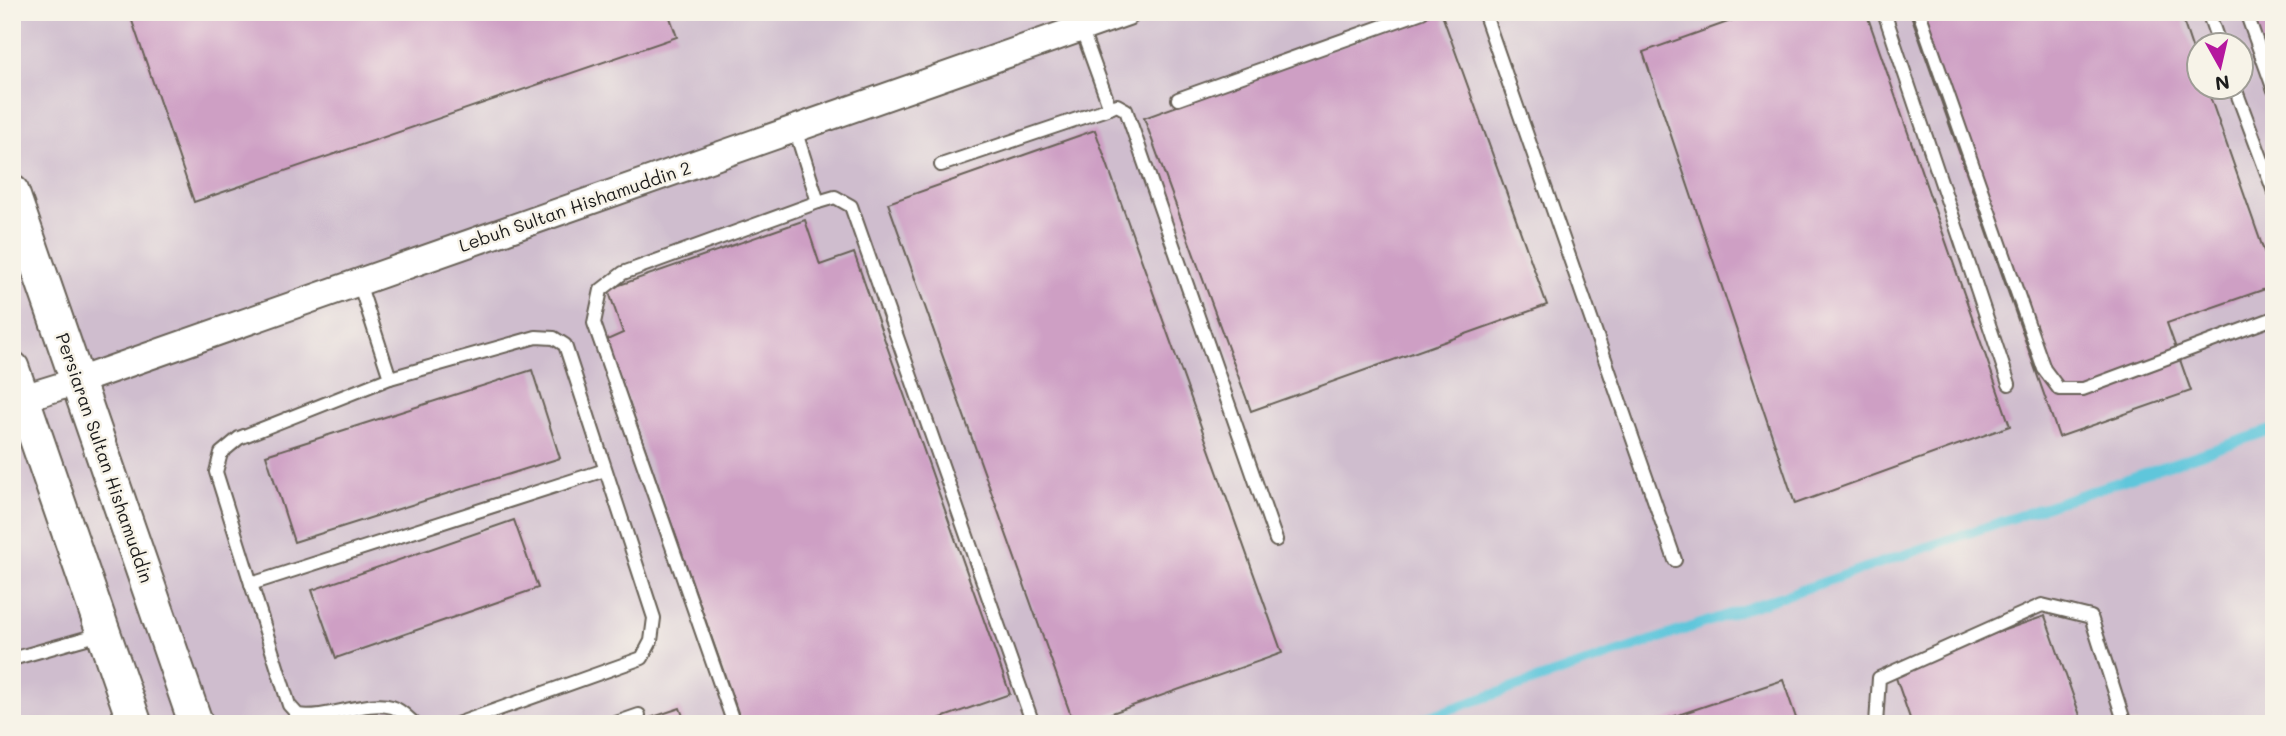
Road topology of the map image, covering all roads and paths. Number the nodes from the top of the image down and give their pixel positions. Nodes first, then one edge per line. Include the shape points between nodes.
1 (1127, 12) edge
2 (1422, 12) edge
3 (1484, 12) edge
4 (1884, 12) edge
5 (1919, 12) edge
6 (2208, 12) edge
7 (2246, 12) edge
8 (1081, 28) junction
9 (2215, 32) edge
10 (2274, 90) edge
11 (1178, 99) dead end
12 (2240, 102) edge
13 (1110, 108) junction
14 (794, 129) junction
15 (941, 165) dead end
16 (12, 192) edge
17 (2274, 192) edge
18 (818, 202) junction
19 (359, 283) junction
20 (2274, 318) edge
21 (390, 378) junction
22 (78, 381) junction
23 (18, 383) edge
24 (2009, 384) dead end
25 (606, 470) junction
26 (1276, 540) dead end
27 (1675, 560) dead end
28 (251, 584) junction
29 (104, 633) junction
30 (12, 659) edge
31 (639, 715) dead end
32 (135, 724) edge
33 (196, 724) edge
34 (415, 724) edge
35 (457, 724) edge
36 (613, 724) edge
37 (734, 724) edge
38 (1032, 724) edge
39 (1876, 724) edge
40 (2125, 724) edge

1 - 8 street, Lebuh Sultan Hishamuddin 2
2 - 11 lane
3 - 27 lane
4 - 24 lane
5 - 20 lane via 2044,369 2059,389 2083,389
6 - 9 lane
7 - 10 lane
8 - 13 lane
8 - 14 street, Lebuh Sultan Hishamuddin 2
12 - 17 lane
13 - 15 lane
13 - 26 lane via 1126,110
14 - 18 lane
14 - 19 street, Lebuh Sultan Hishamuddin 2
16 - 22 street, Persiaran Sultan Hishamuddin
18 - 37 lane via 623,273 601,290 594,323
18 - 38 lane via 835,197 851,206
19 - 21 lane
19 - 22 street, Lebuh Sultan Hishamuddin 2
21 - 25 lane via 536,337 554,338 565,345
21 - 28 lane via 239,438 221,453 216,472
22 - 23 street, Lebuh Sultan Hishamuddin 2
22 - 33 street, Persiaran Sultan Hishamuddin
23 - 29 street
25 - 28 lane
25 - 35 lane via 654,618 651,641 642,658
28 - 34 lane via 289,705 298,715 311,717 380,705 395,707
29 - 30 lane
29 - 32 street
31 - 36 lane
39 - 40 lane via 1879,678 2042,605 2091,617

